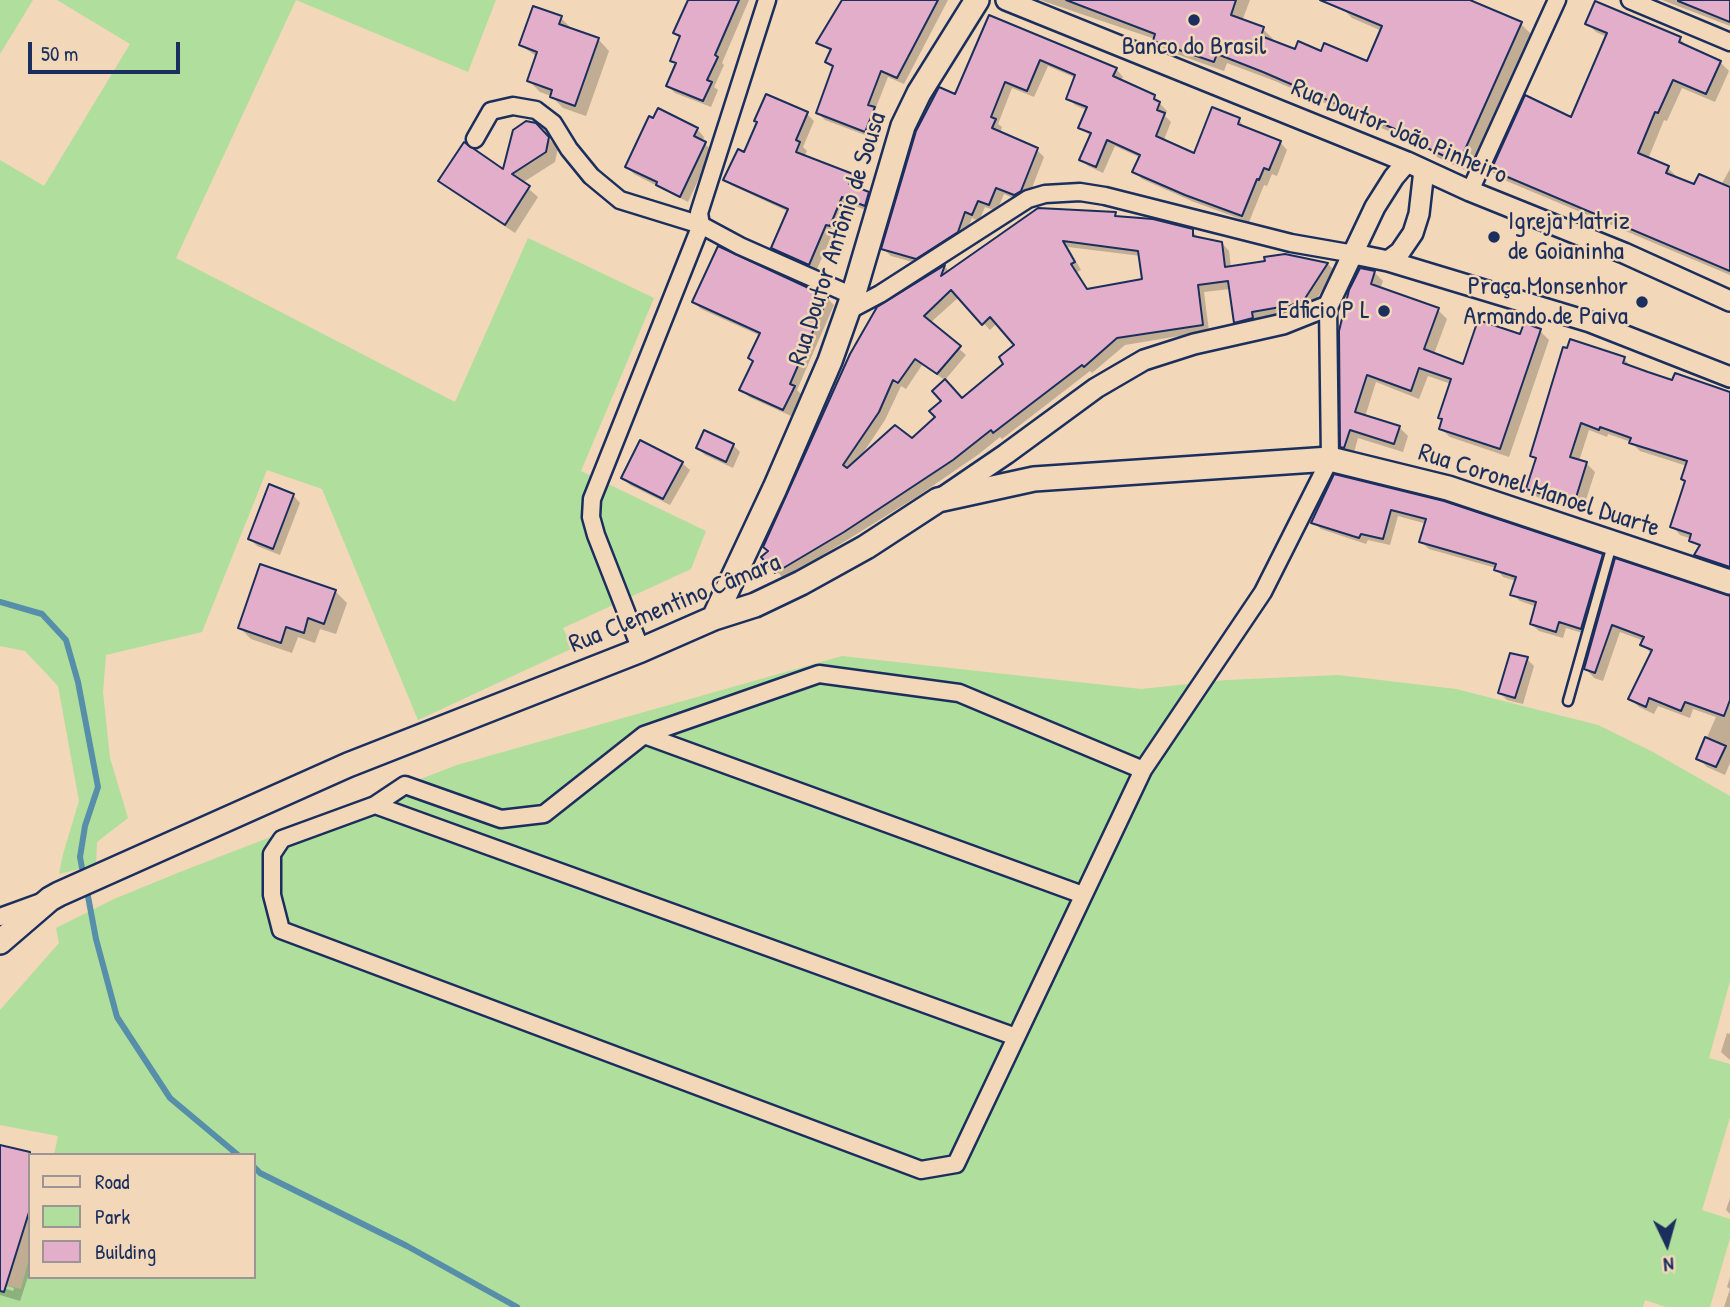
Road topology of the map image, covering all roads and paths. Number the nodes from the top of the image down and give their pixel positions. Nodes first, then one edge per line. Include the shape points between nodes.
1 (767, 0) edge
2 (977, 0) edge
3 (1006, 0) edge
4 (1557, 0) edge
5 (1629, 0) edge
6 (1730, 42) edge
7 (475, 139) dead end
8 (1416, 166) junction
9 (1470, 191) junction
10 (701, 225) junction
11 (1354, 254) junction
12 (1388, 261) junction
13 (1730, 301) edge
14 (850, 304) junction
15 (1328, 306) junction
16 (1730, 377) edge
17 (1330, 460) junction
18 (938, 500) junction
19 (1613, 542) junction
20 (1730, 582) edge
21 (714, 618) junction
22 (641, 650) junction
23 (1567, 701) dead end
24 (644, 735) junction
25 (1143, 770) junction
26 (375, 805) junction
27 (1083, 895) junction
28 (55, 897) junction
29 (0, 916) edge
30 (0, 942) edge
31 (1016, 1037) junction

1 - 10 street via 699,213
2 - 14 main road, Rua Doutor Antônio de Sousa via 903,126
3 - 8 street, Rua Doutor João Pinheiro
4 - 9 street
5 - 6 street
7 - 10 street via 491,111 513,106 536,110 552,123 591,176 620,200
8 - 9 street, Rua Doutor João Pinheiro
8 - 11 street via 1394,177
8 - 12 street via 1419,214 1413,233
9 - 13 street, Rua Doutor João Pinheiro
10 - 14 street
10 - 22 street via 592,499 596,535
11 - 12 street
11 - 14 street via 1258,236 1105,196 1054,193 1028,199 880,294
11 - 15 street
12 - 16 street via 1590,322
14 - 21 main road, Rua Doutor Antônio de Sousa via 775,488
15 - 17 street
15 - 18 street via 1283,324 1144,360 1096,388
17 - 18 main road, Rua Clementino Câmara via 1034,479
17 - 19 main road, Rua Coronel Manoel Duarte via 1448,488
17 - 25 street via 1270,580
18 - 21 main road, Rua Clementino Câmara via 801,583
19 - 20 main road, Rua Coronel Manoel Duarte
19 - 23 lane
21 - 22 main road, Rua Clementino Câmara
22 - 28 main road, Rua Clementino Câmara via 348,765
24 - 25 street via 819,674 959,693
24 - 26 street via 544,814 501,819 405,785
24 - 27 street
25 - 27 street
26 - 31 street
26 - 31 street via 282,839 272,854 272,895 281,930 921,1170 956,1164
27 - 31 street
28 - 29 street
28 - 30 main road, Rua Clementino Câmara

